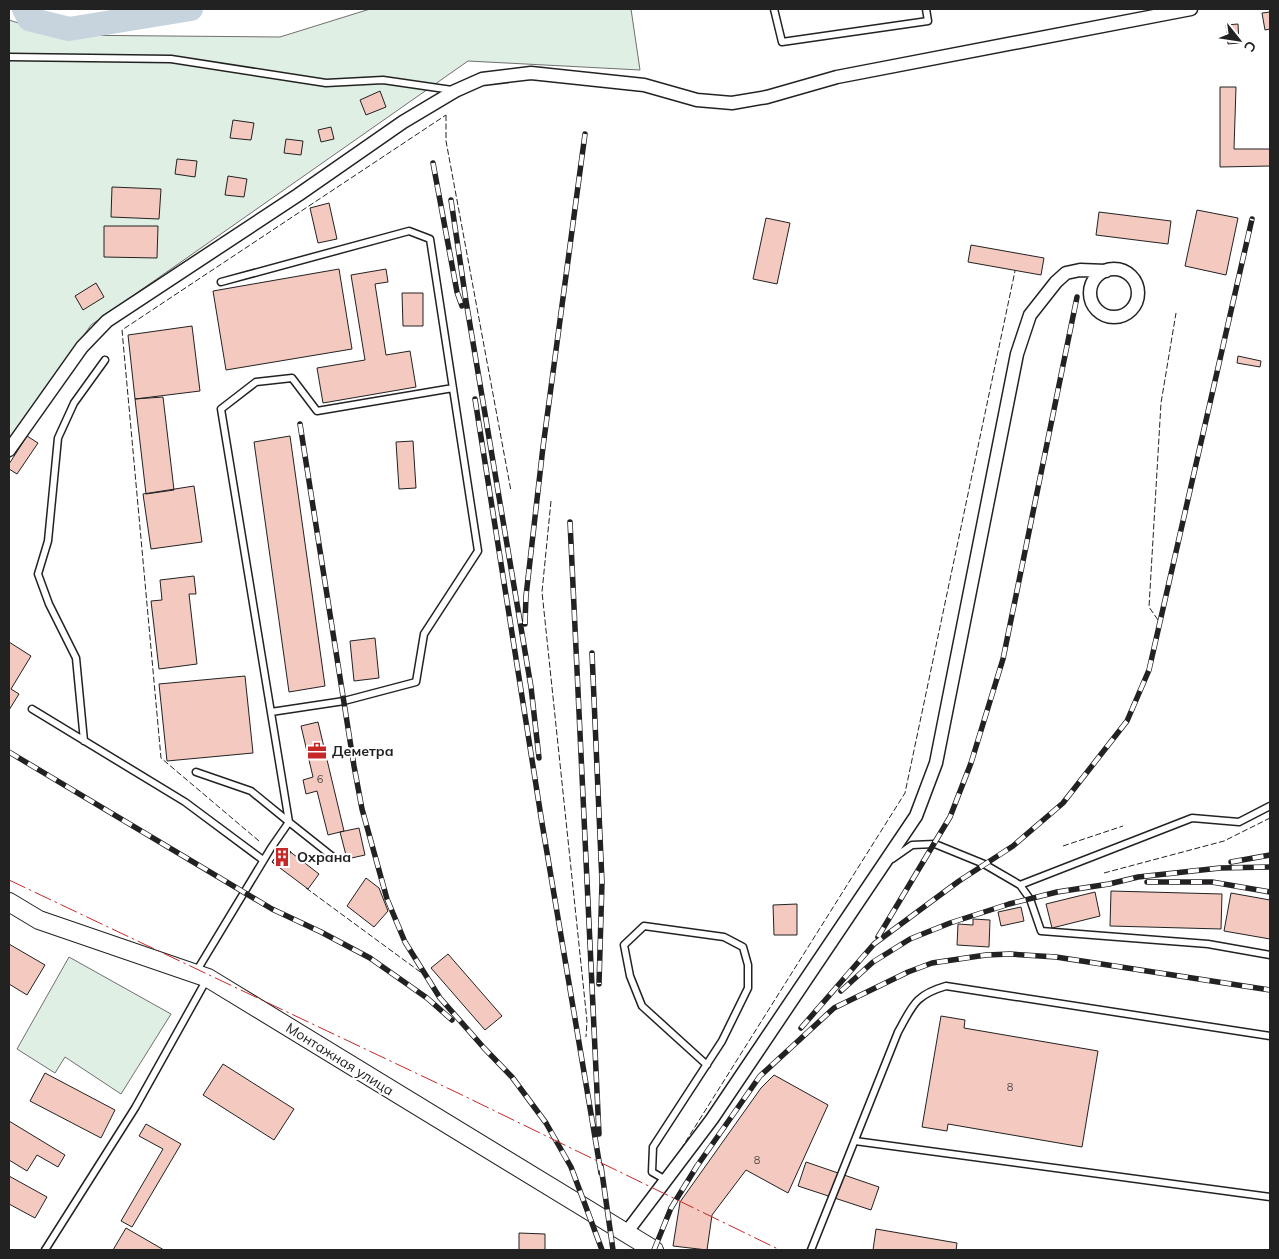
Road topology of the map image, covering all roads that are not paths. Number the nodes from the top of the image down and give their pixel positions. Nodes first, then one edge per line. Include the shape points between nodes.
1 (774, 9) edge
2 (926, 9) edge
3 (1191, 9) edge
4 (1174, 10) edge
5 (9, 57) edge
6 (455, 91) junction
7 (1106, 271) dead end
8 (221, 282) dead end
9 (105, 360) dead end
10 (453, 388) junction
11 (9, 450) edge
12 (32, 709) dead end
13 (271, 712) junction
14 (84, 741) junction
15 (196, 772) dead end
16 (1270, 806) edge
17 (289, 822) junction
18 (333, 857) dead end
19 (264, 860) junction
20 (884, 864) junction
21 (1020, 885) junction
22 (9, 902) edge
23 (1270, 955) edge
24 (202, 975) junction
25 (1270, 1036) edge
26 (707, 1065) junction
27 (855, 1141) junction
28 (666, 1180) junction
29 (1270, 1196) edge
30 (626, 1233) junction
31 (45, 1250) edge
32 (654, 1250) edge
33 (810, 1250) edge

1 - 2 lane via 782,42 928,21
3 - 4 street
4 - 6 street via 837,77 767,98 732,103 697,100 644,85 531,73 482,80
5 - 6 lane via 171,59 326,83 383,80
6 - 11 street via 403,122 298,196 107,322 82,346
7 - 20 street via 1066,273 1030,315 1017,354 936,763 916,816
8 - 10 lane via 409,231 430,239
9 - 14 lane via 74,403 58,438 48,541 38,574 76,658
10 - 13 lane via 478,551 424,634 416,682 344,701
10 - 13 lane via 317,411 292,378 256,382 221,409
12 - 14 lane
13 - 17 lane
14 - 19 lane via 185,802
15 - 17 lane via 251,791
16 - 21 lane via 1239,822 1192,818
17 - 18 lane
17 - 19 lane
19 - 24 lane
20 - 21 lane via 912,845 935,844 984,864
20 - 28 street via 712,1119
21 - 23 lane via 1030,898 1041,931 1208,944
22 - 24 street, Монтажная улица via 39,920
24 - 30 street, Монтажная улица
24 - 31 lane via 135,1108
25 - 27 lane via 946,986 928,991 914,1004 898,1032
26 - 26 lane via 748,988 748,965 742,947 724,937 644,926 624,945 630,976 642,1006
26 - 28 lane via 653,1147 652,1172
27 - 29 lane
27 - 33 lane
28 - 30 street
30 - 32 street, Монтажная улица

